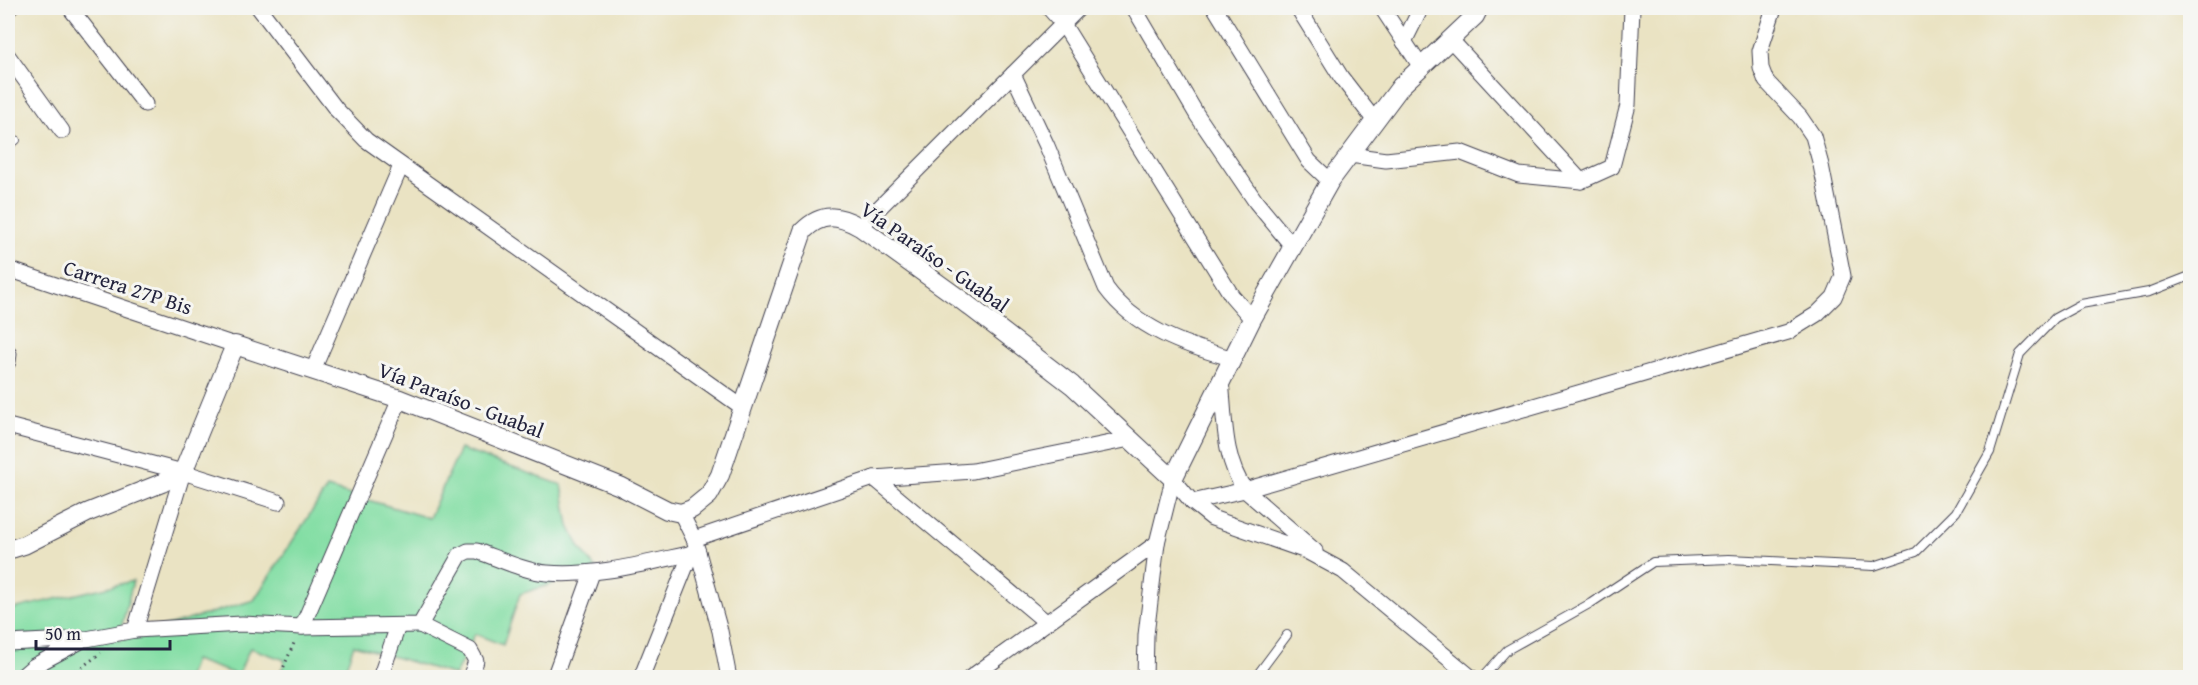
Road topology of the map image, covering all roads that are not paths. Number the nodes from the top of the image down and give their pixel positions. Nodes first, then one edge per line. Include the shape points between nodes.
1 (70, 8) edge
2 (259, 8) edge
3 (1049, 8) edge
4 (1079, 8) edge
5 (1134, 8) edge
6 (1215, 8) edge
7 (1298, 8) edge
8 (1382, 8) edge
9 (1421, 8) edge
10 (1479, 8) edge
11 (1632, 8) edge
12 (1774, 8) edge
13 (1063, 24) junction
14 (1450, 39) junction
15 (1404, 42) junction
16 (8, 56) edge
17 (1421, 67) junction
18 (1013, 74) junction
19 (145, 104) dead end
20 (1375, 121) junction
21 (62, 131) dead end
22 (16, 140) dead end
23 (8, 145) edge
24 (1350, 155) junction
25 (401, 166) junction
26 (1330, 181) junction
27 (1581, 181) junction
28 (860, 227) junction
29 (1293, 247) junction
30 (8, 269) edge
31 (2190, 276) edge
32 (1252, 320) junction
33 (236, 345) junction
34 (8, 353) edge
35 (1232, 358) junction
36 (8, 362) edge
37 (313, 370) junction
38 (1221, 381) junction
39 (400, 399) junction
40 (742, 407) junction
41 (8, 426) edge
42 (1130, 439) junction
43 (183, 472) junction
44 (874, 478) junction
45 (1173, 479) junction
46 (1245, 490) junction
47 (278, 502) dead end
48 (1192, 502) junction
49 (681, 513) junction
50 (1157, 543) junction
51 (694, 548) junction
52 (8, 550) edge
53 (1324, 559) junction
54 (592, 573) junction
55 (1046, 622) junction
56 (420, 625) junction
57 (398, 626) junction
58 (302, 627) junction
59 (135, 630) junction
60 (1287, 635) dead end
61 (86, 639) junction
62 (8, 643) edge
63 (20, 678) edge
64 (380, 678) edge
65 (470, 678) edge
66 (554, 678) edge
67 (641, 678) edge
68 (729, 678) edge
69 (970, 678) edge
70 (1145, 678) edge
71 (1255, 678) edge
72 (1473, 678) edge
73 (1482, 678) edge

1 - 19 street
2 - 25 street via 336,110 366,140
3 - 13 street
4 - 13 street
5 - 29 street via 1197,115 1256,202
6 - 26 street via 1309,161
7 - 20 street via 1341,77
8 - 15 street
9 - 15 street
10 - 14 street
11 - 27 street via 1628,105 1612,167
12 - 46 street via 1760,51 1761,68 1766,81 1813,136 1843,276 1834,297 1817,314 1788,332
13 - 18 street
13 - 32 street via 1232,296
14 - 17 street
14 - 27 street
15 - 17 street
16 - 21 street
17 - 20 street
18 - 28 street
18 - 35 street via 1106,288 1117,302 1157,330 1191,347
20 - 24 street
22 - 23 lane
24 - 26 street
24 - 27 street via 1386,160 1460,152 1519,175
25 - 37 street
25 - 40 street
26 - 29 street
28 - 40 street, Vía Paraíso - Guabal via 846,219 829,217 813,221 803,231
28 - 42 street, Vía Paraíso - Guabal via 1072,386
29 - 32 street
30 - 33 street, Carrera 27P Bis
31 - 73 lane via 2149,292 2081,304 2055,318 2020,354 1990,452 1956,512 1916,552 1874,566 1729,559 1653,562 1591,603 1507,650
32 - 35 street
33 - 37 street, Vía Paraíso - Guabal
33 - 43 street
34 - 36 street
35 - 38 street
37 - 39 street, Vía Paraíso - Guabal
38 - 45 street
38 - 46 street via 1229,460
39 - 49 street, Vía Paraíso - Guabal
39 - 58 street
40 - 49 street, Vía Paraíso - Guabal via 720,475 709,495
41 - 43 street
42 - 44 street via 974,471
42 - 45 street, Vía Paraíso - Guabal
43 - 47 street
43 - 52 street
43 - 59 street
44 - 51 street
44 - 55 street
45 - 48 street
45 - 50 street
46 - 48 street
46 - 53 street
48 - 53 street via 1212,518
49 - 51 street
50 - 55 street
50 - 70 street
51 - 54 street
51 - 67 street
51 - 68 street via 720,631
53 - 72 street
54 - 56 street via 539,571 468,551 460,555
54 - 66 street
55 - 69 street
56 - 57 street
56 - 65 street via 470,650 476,661
57 - 58 street
57 - 64 street
58 - 59 street via 242,624
59 - 61 street
60 - 71 lane
61 - 62 street
61 - 63 street via 34,666

